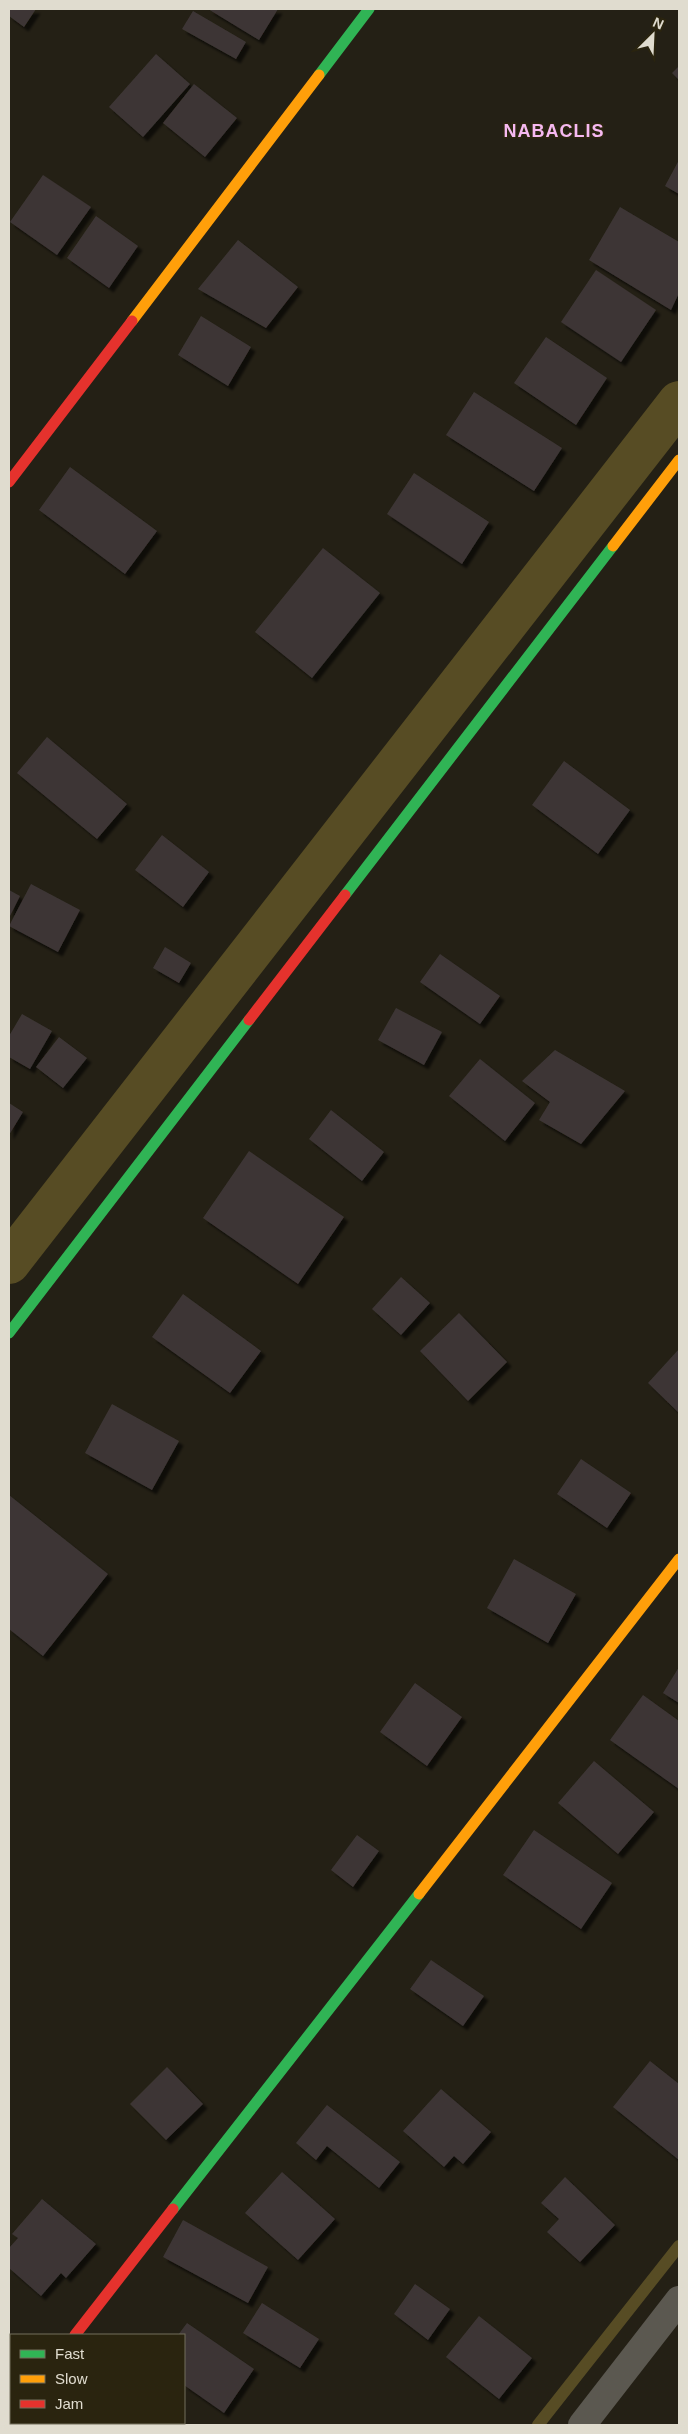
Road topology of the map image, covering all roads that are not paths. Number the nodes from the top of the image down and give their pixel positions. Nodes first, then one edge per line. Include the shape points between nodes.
1 (369, 9) edge
2 (679, 460) edge
3 (9, 482) edge
4 (9, 1333) edge
5 (679, 1559) edge
6 (679, 2300) edge
7 (75, 2334) edge
8 (582, 2425) edge

1 - 3 street
2 - 4 street
5 - 7 street
6 - 8 street

